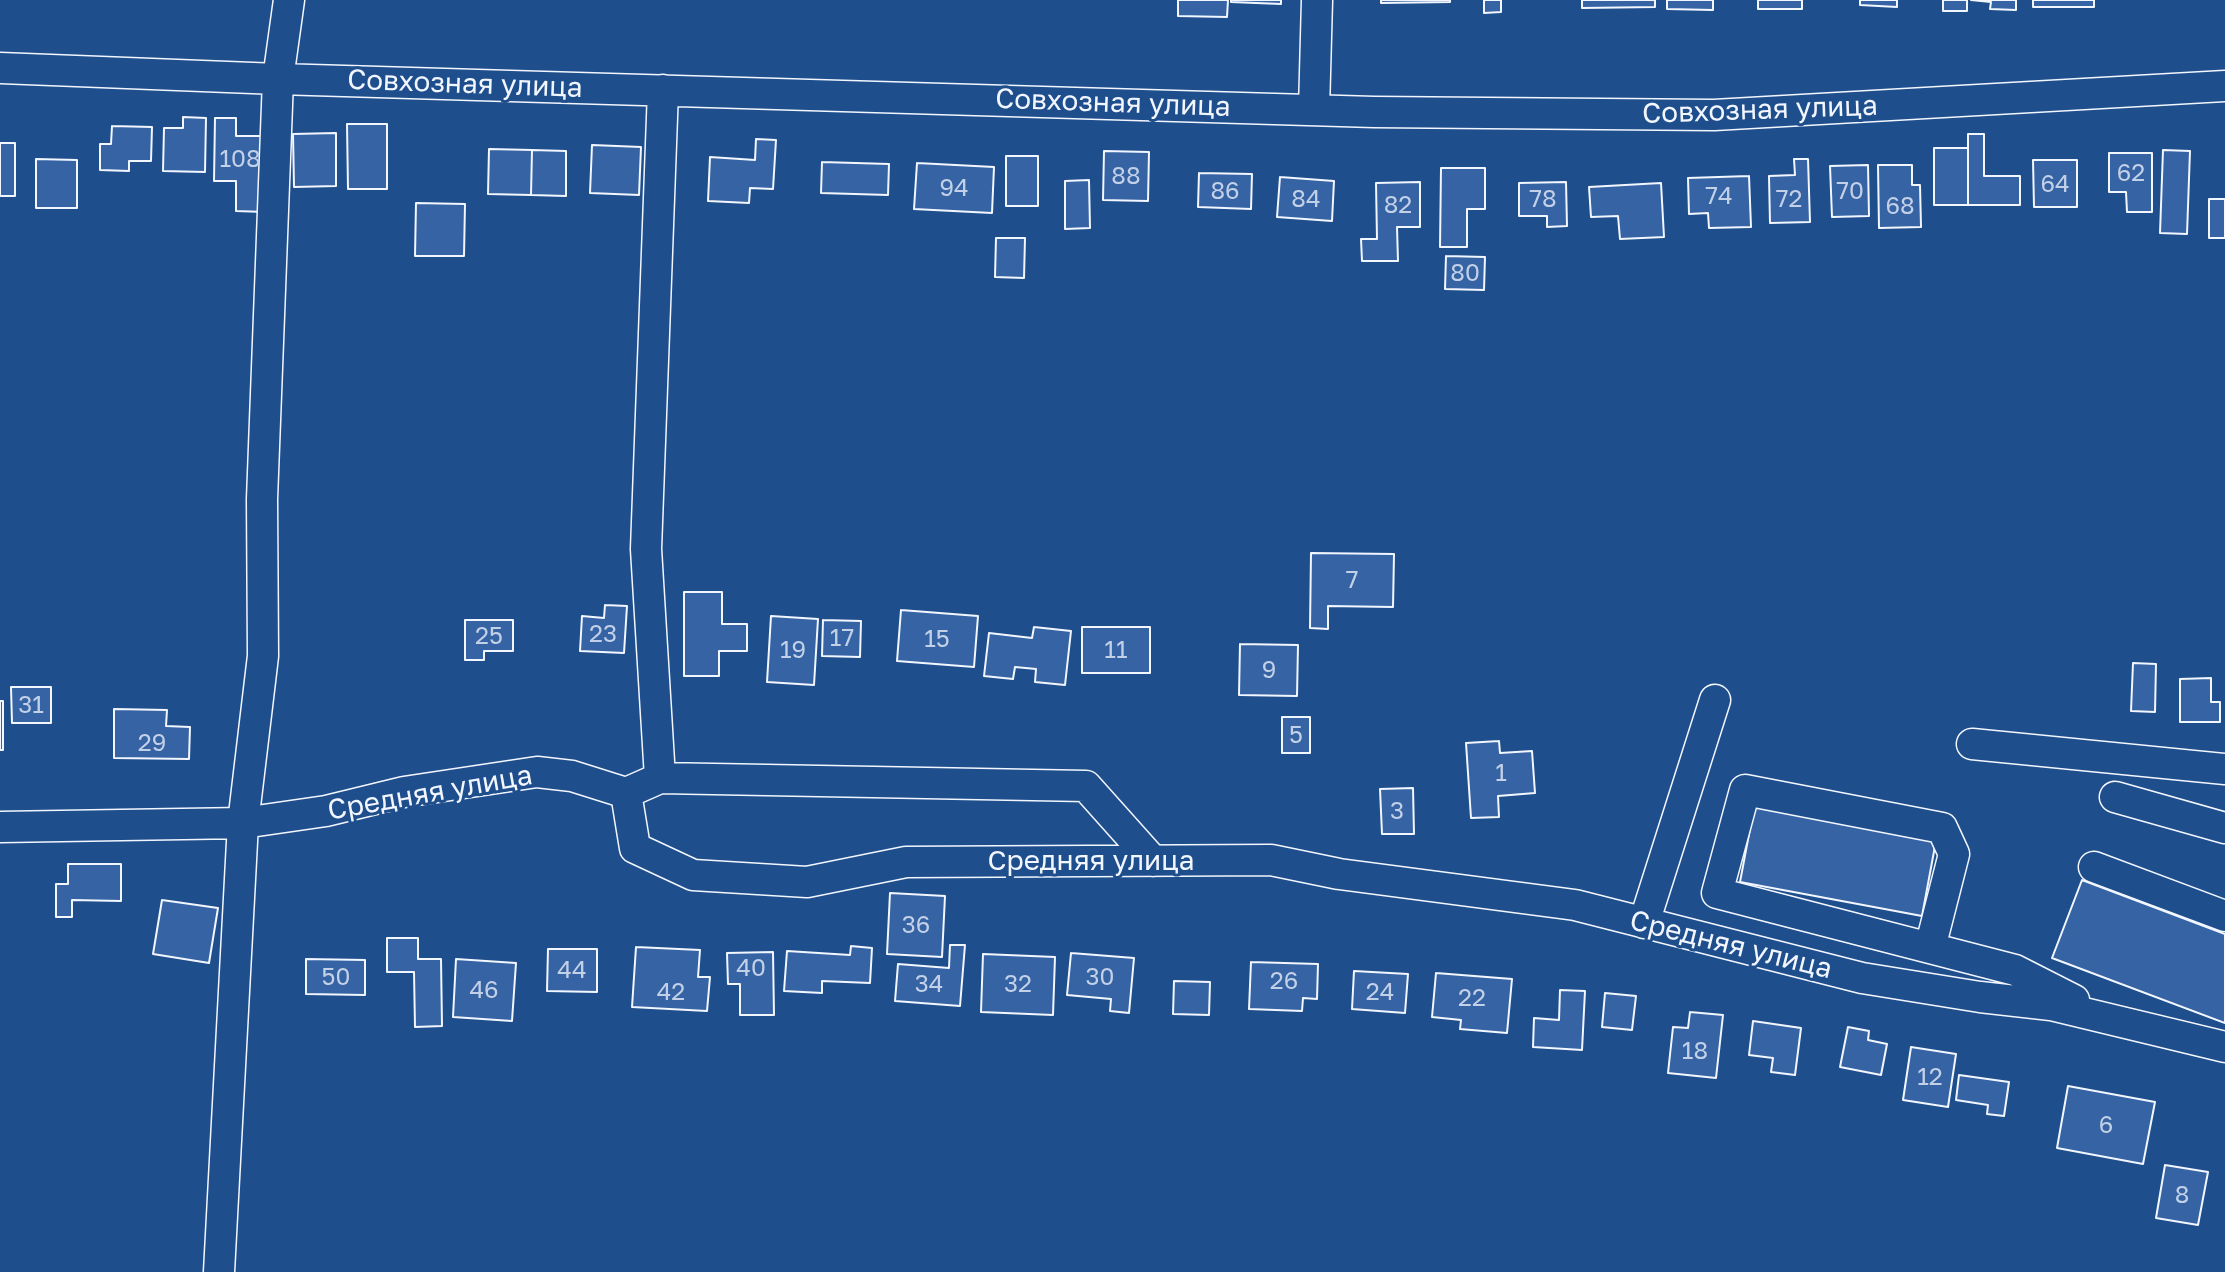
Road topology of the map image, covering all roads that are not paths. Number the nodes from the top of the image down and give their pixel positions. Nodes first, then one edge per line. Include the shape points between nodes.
1 (289, 0) edge
2 (1317, 0) edge
3 (0, 68) edge
4 (278, 79) junction
5 (2225, 86) edge
6 (663, 90) junction
7 (1314, 110) junction
8 (1715, 700) dead end
9 (1972, 744) dead end
10 (2225, 769) edge
11 (660, 778) junction
12 (626, 793) junction
13 (2115, 797) dead end
14 (243, 823) junction
15 (0, 827) edge
16 (2225, 828) edge
17 (1153, 861) junction
18 (2094, 867) dead end
19 (2225, 916) edge
20 (1644, 923) junction
21 (1930, 948) junction
22 (2112, 1019) junction
23 (2225, 1047) edge
24 (219, 1272) edge

1 - 4 street
2 - 7 street
3 - 4 street, Совхозная улица
4 - 6 street, Совхозная улица
4 - 14 street via 262,499 263,656
5 - 7 street, Совхозная улица via 1714,115
6 - 7 street, Совхозная улица
6 - 11 street via 646,549
8 - 20 street
9 - 10 street
11 - 12 street
11 - 17 street via 1086,786
12 - 14 street, Средняя улица via 572,776 537,772
12 - 17 street, Средняя улица via 635,848 693,875 807,882 906,862
13 - 16 street
14 - 15 street, Средняя улица
14 - 24 street
17 - 20 street, Средняя улица via 1271,860 1575,905
18 - 19 street
20 - 22 street, Средняя улица via 1862,978
21 - 21 street via 1717,893 1745,790 1942,828 1954,854
21 - 22 street via 2015,970
22 - 23 street, Средняя улица

